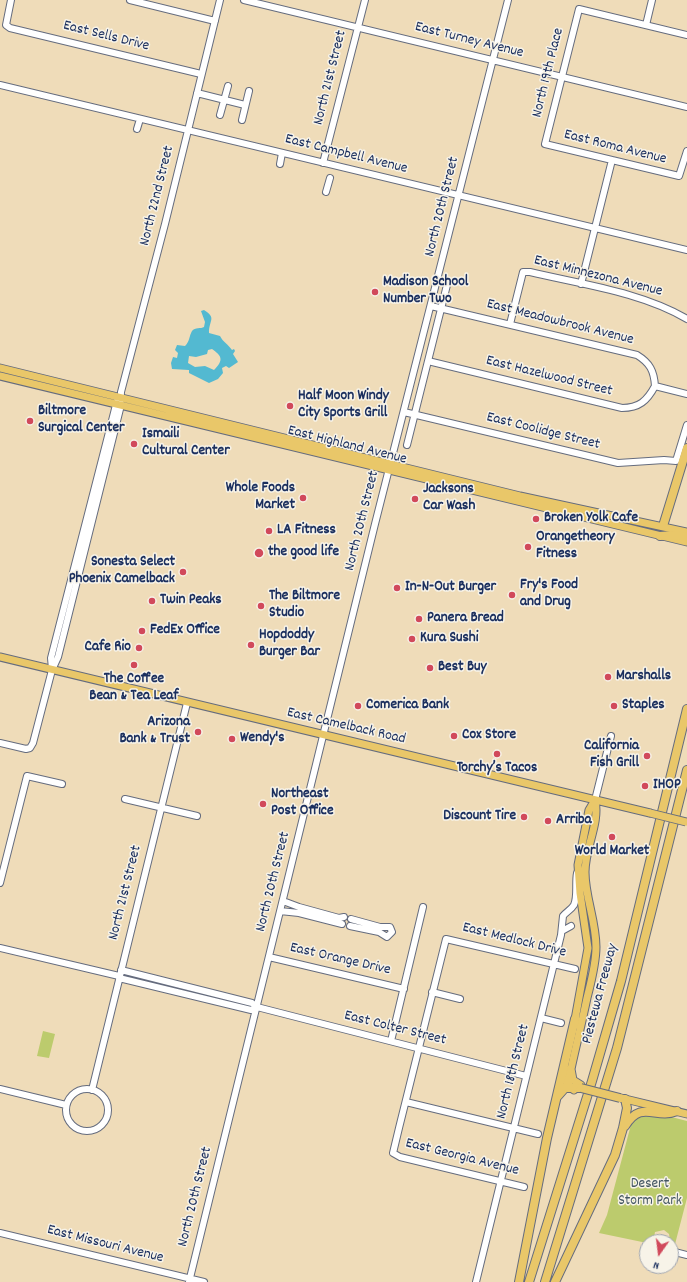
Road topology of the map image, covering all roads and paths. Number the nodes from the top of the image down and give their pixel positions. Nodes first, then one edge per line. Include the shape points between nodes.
1 (11, 0) edge
2 (130, 0) edge
3 (220, 0) edge
4 (244, 0) edge
5 (364, 0) edge
6 (508, 0) edge
7 (652, 0) edge
8 (253, 1) edge
9 (215, 21) junction
10 (646, 25) junction
11 (358, 27) junction
12 (687, 35) edge
13 (493, 60) junction
14 (201, 74) junction
15 (561, 76) junction
16 (0, 85) edge
17 (228, 86) dead end
18 (249, 91) dead end
19 (196, 93) junction
20 (224, 100) junction
21 (245, 106) junction
22 (687, 107) edge
23 (220, 115) dead end
24 (140, 119) junction
25 (242, 120) dead end
26 (137, 129) dead end
27 (188, 130) junction
28 (545, 144) joint
29 (687, 151) edge
30 (282, 153) junction
31 (612, 160) junction
32 (323, 163) junction
33 (280, 164) dead end
34 (330, 178) dead end
35 (326, 192) dead end
36 (459, 195) junction
37 (595, 228) junction
38 (687, 250) edge
39 (448, 281) dead end
40 (581, 284) junction
41 (431, 306) junction
42 (442, 309) junction
43 (687, 318) edge
44 (510, 324) junction
45 (428, 361) junction
46 (0, 368) edge
47 (0, 376) edge
48 (655, 386) junction
49 (687, 394) edge
50 (120, 397) junction
51 (118, 404) junction
52 (404, 412) junction
53 (415, 414) junction
54 (210, 419) junction
55 (687, 425) edge
56 (208, 426) junction
57 (407, 445) dead end
58 (687, 448) edge
59 (390, 467) junction
60 (519, 499) junction
61 (663, 526) junction
62 (687, 532) edge
63 (660, 536) junction
64 (687, 538) edge
65 (687, 542) edge
66 (0, 657) edge
67 (52, 670) junction
68 (187, 703) junction
69 (687, 709) edge
70 (324, 735) junction
71 (611, 736) dead end
72 (0, 743) edge
73 (687, 770) edge
74 (62, 784) dead end
75 (125, 799) dead end
76 (595, 800) junction
77 (161, 808) junction
78 (197, 816) dead end
79 (687, 822) edge
80 (578, 872) junction
81 (0, 883) edge
82 (283, 900) junction
83 (423, 907) dead end
84 (280, 911) junction
85 (344, 917) junction
86 (351, 919) junction
87 (342, 924) junction
88 (350, 926) junction
89 (571, 926) dead end
90 (562, 931) junction
91 (0, 948) edge
92 (269, 957) junction
93 (554, 964) junction
94 (575, 970) dead end
95 (120, 975) junction
96 (404, 989) junction
97 (432, 992) junction
98 (460, 999) dead end
99 (257, 1007) junction
100 (541, 1018) junction
101 (575, 1019) junction
102 (562, 1023) dead end
103 (391, 1041) junction
104 (419, 1048) junction
105 (526, 1076) junction
106 (569, 1087) junction
107 (580, 1088) junction
108 (0, 1090) edge
109 (92, 1090) junction
110 (556, 1098) junction
111 (623, 1098) junction
112 (406, 1102) junction
113 (66, 1105) junction
114 (677, 1111) junction
115 (687, 1114) edge
116 (513, 1128) junction
117 (623, 1128) junction
118 (538, 1134) dead end
119 (500, 1181) junction
120 (524, 1187) dead end
121 (0, 1232) edge
122 (189, 1280) edge
123 (204, 1282) edge
124 (476, 1282) edge
125 (519, 1282) edge
126 (529, 1282) edge
127 (545, 1282) edge
128 (555, 1282) edge

1 - 14 street, East Sells Drive via 6,25
2 - 9 street
3 - 9 street, North 22nd Street
4 - 8 street, East Turney Avenue
5 - 11 street, North 21st Street
6 - 13 street, North 20th Street
7 - 10 street
8 - 11 street, East Turney Avenue
9 - 14 street, North 22nd Street
10 - 12 street
10 - 15 street, North 19th Place via 579,9
11 - 13 street, East Turney Avenue
11 - 32 street, North 21st Street
13 - 15 street, East Turney Avenue
13 - 36 street, North 20th Street
14 - 19 street, North 22nd Street
15 - 22 street, East Turney Avenue
15 - 28 street, North 19th Place
16 - 24 street, East Campbell Avenue
17 - 20 street
18 - 21 street
19 - 20 street
19 - 27 street, North 22nd Street
20 - 21 street
20 - 23 street
21 - 25 street
24 - 26 street
24 - 27 street, East Campbell Avenue
27 - 30 street, East Campbell Avenue
27 - 50 street, North 22nd Street
28 - 31 street, East Roma Avenue
29 - 31 street, East Roma Avenue via 679,176
30 - 32 street, East Campbell Avenue
30 - 33 street
31 - 37 street
32 - 36 street, East Campbell Avenue
34 - 35 street
36 - 37 street, East Campbell Avenue
36 - 41 street, North 20th Street
37 - 38 street, East Campbell Avenue
37 - 40 street
39 - 42 street
40 - 43 street, East Minnezona Avenue via 658,304
40 - 44 street, East Minnezona Avenue via 523,272
41 - 42 street, East Meadowbrook Avenue
41 - 52 street, North 20th Street
42 - 44 street, East Meadowbrook Avenue
42 - 45 street
44 - 48 street, East Meadowbrook Avenue via 637,355 647,361 652,369
45 - 48 street, East Hazelwood Street via 622,408 631,408 644,402
45 - 53 street
46 - 50 main road, East Highland Avenue
47 - 51 main road, East Highland Avenue
48 - 49 street
50 - 51 street, North 22nd Street
50 - 54 main road, East Highland Avenue
51 - 56 main road, East Highland Avenue
51 - 67 street, North 22nd Street via 64,621 51,658
52 - 53 street, East Coolidge Street
52 - 59 street, North 20th Street
53 - 55 street, East Coolidge Street via 618,463 664,460 676,462
53 - 57 street
54 - 56 main road
54 - 59 main road, East Highland Avenue
56 - 59 main road, East Highland Avenue
58 - 61 highway
59 - 60 main road, East Highland Avenue
59 - 70 street, North 20th Street
60 - 61 main road, East Highland Avenue
60 - 63 main road, East Highland Avenue
61 - 62 main road, East Highland Avenue
61 - 63 main road
63 - 64 highway via 674,535
63 - 65 main road, East Highland Avenue
66 - 67 main road, East Camelback Road
67 - 68 main road, East Camelback Road
67 - 72 street, North 22nd Street via 30,748
68 - 70 main road, East Camelback Road
68 - 77 street, North 21st Street
69 - 126 highway, Piestewa Freeway via 621,982
70 - 76 main road, East Camelback Road
70 - 82 street, North 20th Street
71 - 76 street, North 18th Street
73 - 127 highway, Piestewa Freeway via 618,1048
74 - 81 street via 27,776
75 - 77 street
76 - 79 main road, East Camelback Road, bridge
76 - 80 main road, North 18th Street via 589,810 580,847
76 - 107 main road, North 18th Street via 597,812 585,872 596,948 590,988 570,1069 573,1080
77 - 78 street
77 - 95 street, North 21st Street
80 - 90 street, North 18th Street via 574,904 564,914
80 - 101 main road, North 18th Street via 588,948
82 - 84 street, North 20th Street
82 - 85 street via 299,907 339,918
83 - 96 street
84 - 87 street
84 - 92 street, North 20th Street
85 - 86 street
85 - 87 street
86 - 88 street
86 - 88 street via 390,927 392,932 387,937 379,932
87 - 88 street
89 - 90 street
90 - 93 street, North 18th Street
91 - 95 street, East Colter Street
92 - 96 street, East Orange Drive
92 - 99 street, North 20th Street
93 - 94 street, East Medlock Drive
93 - 97 street, East Medlock Drive via 446,939
93 - 100 street, North 18th Street
95 - 99 street, East Colter Street via 252,1003
95 - 109 street, North 21st Street
96 - 103 street
97 - 98 street
97 - 104 street
99 - 103 street, East Colter Street
99 - 122 street, North 20th Street
100 - 102 street
100 - 105 street, North 18th Street
101 - 106 main road, North 18th Street via 565,1073
101 - 110 highway
103 - 104 street, East Colter Street
104 - 105 street, East Colter Street
104 - 112 street
105 - 116 street, North 18th Street
106 - 107 highway
106 - 110 highway via 562,1090
107 - 111 highway, bridge
108 - 113 street
109 - 113 street via 79,1090
109 - 113 street via 104,1097 108,1110 97,1128 84,1130 72,1124 68,1118
110 - 125 highway
111 - 114 main road
111 - 117 highway via 627,1108
112 - 116 street
112 - 119 street, East Georgia Avenue via 393,1153 400,1157
114 - 115 main road
114 - 117 highway via 669,1114 646,1110 638,1112
116 - 118 street
116 - 119 street, North 18th Street
117 - 128 highway via 605,1180
119 - 120 street, East Georgia Avenue
119 - 124 street, North 18th Street
121 - 122 street, East Missouri Avenue
122 - 123 street, East Missouri Avenue

